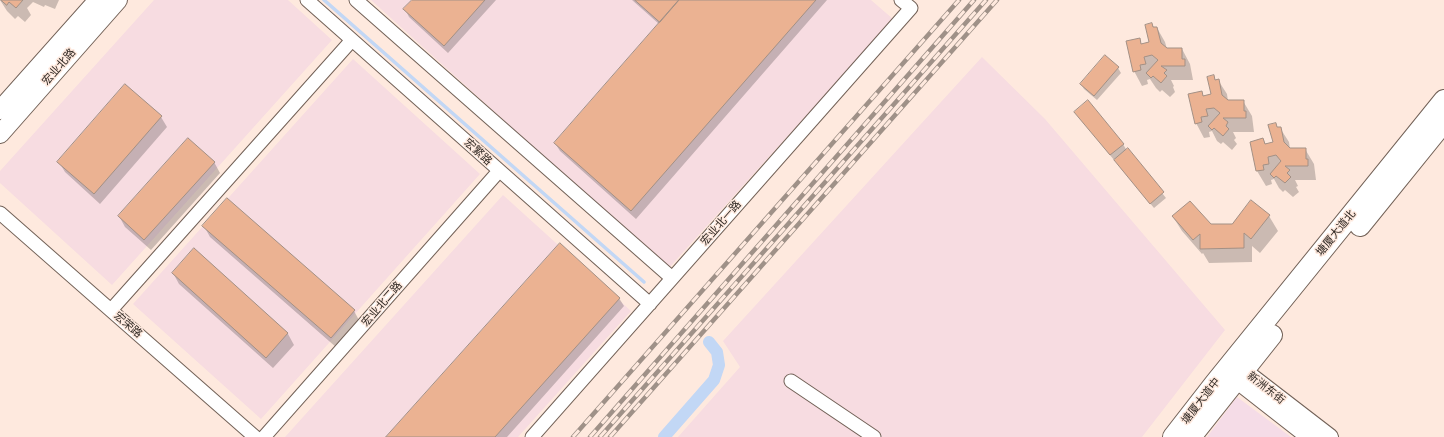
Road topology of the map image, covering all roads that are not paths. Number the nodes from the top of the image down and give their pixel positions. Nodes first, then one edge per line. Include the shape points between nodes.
1 (98, 0) edge
2 (118, 0) edge
3 (307, 0) edge
4 (356, 0) edge
5 (906, 4) edge
6 (352, 40) junction
7 (1444, 100) edge
8 (0, 110) edge
9 (1444, 122) edge
10 (0, 134) edge
11 (499, 171) junction
12 (0, 213) edge
13 (672, 278) junction
14 (650, 304) junction
15 (111, 310) junction
16 (1236, 372) junction
17 (791, 381) dead end
18 (255, 437) edge
19 (264, 437) edge
20 (532, 437) edge
21 (874, 437) edge
22 (1173, 437) edge
23 (1191, 437) edge
24 (1309, 437) edge
25 (1330, 437) edge

1 - 8 main road, 宏业北路
2 - 10 main road, 宏业北路
3 - 6 street, 宏繁路
4 - 13 street
5 - 13 street, 宏业北一路
6 - 11 street, 宏繁路
6 - 15 street
7 - 16 main road, 塘厦大道北
9 - 16 main road, 塘厦大道北
11 - 14 street, 宏繁路
11 - 19 street, 宏业北二路
12 - 15 street, 宏荣路
13 - 14 street, 宏业北一路
14 - 20 street, 宏业北一路
15 - 18 street, 宏荣路
16 - 22 main road, 塘厦大道中
16 - 23 main road, 塘厦大道中
16 - 24 street, 新洲东街
16 - 25 street, 新洲东街
17 - 21 street

